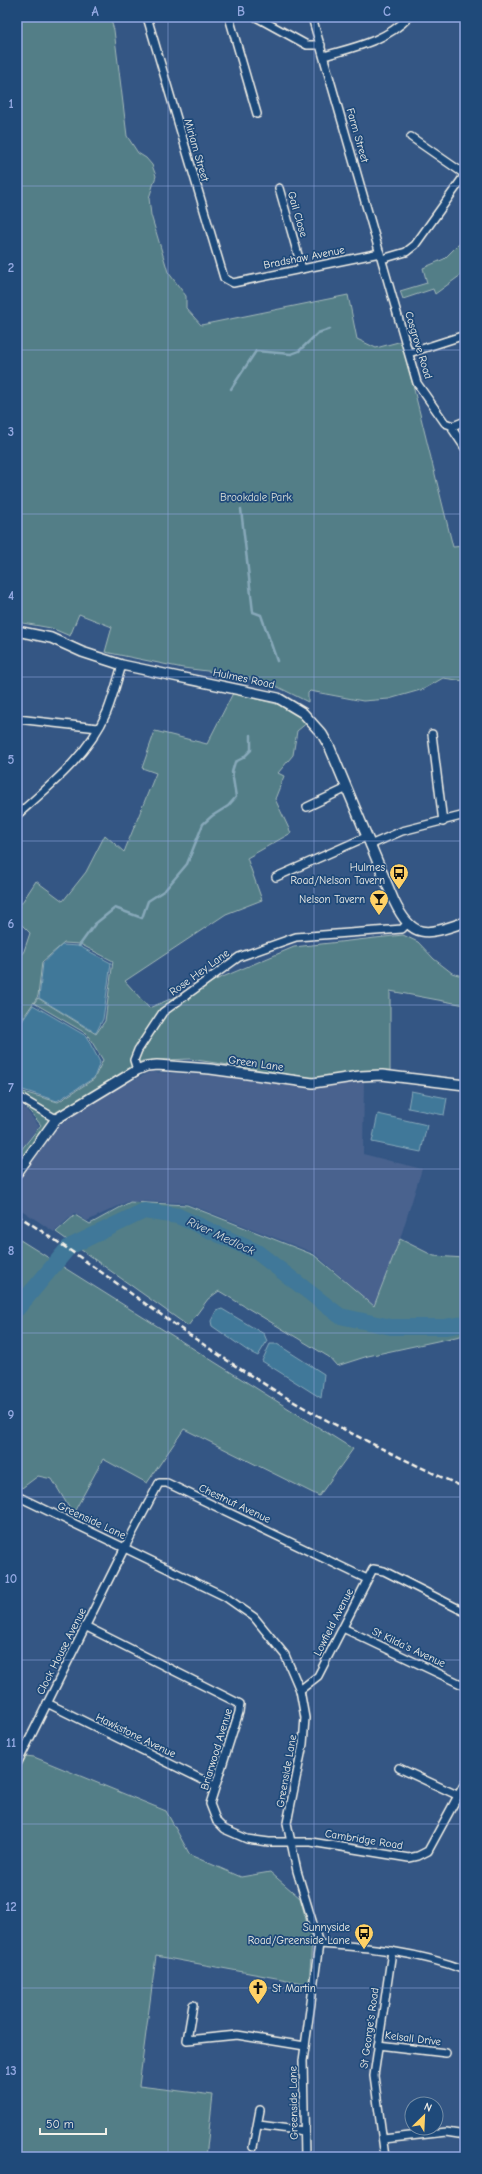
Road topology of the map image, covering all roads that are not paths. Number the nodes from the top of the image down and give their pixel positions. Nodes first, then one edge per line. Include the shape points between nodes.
1 (147, 17) edge
2 (229, 17) edge
3 (256, 17) edge
4 (312, 17) edge
5 (409, 17) edge
6 (321, 45) junction
7 (324, 56) junction
8 (257, 114) dead end
9 (411, 137) dead end
10 (464, 172) edge
11 (279, 188) dead end
12 (381, 256) junction
13 (302, 269) junction
14 (233, 283) joint
15 (465, 335) edge
16 (409, 354) junction
17 (465, 422) edge
18 (453, 426) junction
19 (465, 448) edge
20 (17, 631) edge
21 (122, 665) junction
22 (17, 719) edge
23 (98, 728) junction
24 (432, 734) dead end
25 (347, 788) junction
26 (307, 807) dead end
27 (20, 809) edge
28 (17, 815) edge
29 (465, 815) edge
30 (443, 822) junction
31 (368, 842) junction
32 (276, 877) dead end
33 (465, 922) edge
34 (407, 924) junction
35 (137, 1070) junction
36 (465, 1085) edge
37 (17, 1096) edge
38 (56, 1119) junction
39 (17, 1173) edge
40 (17, 1497) edge
41 (125, 1547) junction
42 (367, 1579) junction
43 (465, 1612) edge
44 (85, 1626) junction
45 (343, 1628) junction
46 (465, 1686) edge
47 (300, 1690) junction
48 (47, 1703) junction
49 (17, 1764) edge
50 (399, 1768) dead end
51 (465, 1783) edge
52 (215, 1786) junction
53 (457, 1795) junction
54 (290, 1841) junction
55 (319, 1944) junction
56 (392, 1951) junction
57 (465, 1970) edge
58 (193, 2005) dead end
59 (378, 2045) junction
60 (305, 2046) junction
61 (446, 2053) dead end
62 (260, 2110) dead end
63 (259, 2125) junction
64 (304, 2131) junction
65 (465, 2135) edge
66 (383, 2139) junction
67 (253, 2148) dead end
68 (305, 2157) edge
69 (385, 2157) edge

1 - 14 street, Miriam Street via 221,273
2 - 8 street
3 - 6 street via 307,45
4 - 6 street, Farm Street
5 - 7 street via 381,37
6 - 7 street, Farm Street
7 - 12 street, Farm Street
9 - 10 street
10 - 12 street, Bradshaw Avenue via 462,179 415,246 406,252
11 - 13 street, Gail Close
12 - 13 street, Bradshaw Avenue
12 - 16 street, Cosgrove Road
13 - 14 street, Bradshaw Avenue
15 - 16 street
16 - 18 street, Cosgrove Road via 417,383 445,423
17 - 18 street
18 - 19 street
20 - 21 street, Hulmes Road via 51,638 82,652
21 - 23 street via 107,713
21 - 25 street, Hulmes Road via 266,694 291,704 322,734
22 - 23 street
23 - 27 street via 81,755
24 - 30 street
25 - 26 street
25 - 31 street, Hulmes Road
27 - 28 street
29 - 30 street
30 - 31 street
31 - 32 street
31 - 34 street, Hulmes Road
33 - 34 street via 421,932
34 - 35 street, Rose Hey Lane via 402,929 296,937 239,957 163,1012 138,1050 134,1060
35 - 36 street, Green Lane via 157,1065 187,1067 313,1083 382,1075
35 - 38 street, Green Lane
37 - 38 street
38 - 39 street
40 - 41 street, Greenside Lane
41 - 42 street, Chestnut Avenue via 155,1490 163,1482
41 - 44 street, Clock House Avenue
41 - 47 street, Greenside Lane via 240,1606 268,1633 284,1655
42 - 43 street via 373,1569 384,1571
42 - 45 street, Lowfield Avenue
44 - 48 street, Clock House Avenue
44 - 52 street, Briarwood Avenue via 240,1704
45 - 46 street, St Kilda's Avenue
45 - 47 street, Lowfield Avenue via 318,1676
47 - 54 street, Greenside Lane via 304,1718 303,1744 288,1824
48 - 49 street, Clock House Avenue
48 - 52 street, Hawkstone Avenue
50 - 53 street
51 - 53 street, Cambridge Road
52 - 54 street, Briarwood Avenue via 210,1804 217,1822 224,1829 247,1839
53 - 54 street, Cambridge Road via 430,1847 418,1856 409,1858
54 - 55 street, Greenside Lane
55 - 56 street
55 - 60 street, Greenside Lane
56 - 57 street via 440,1960
56 - 59 street, St George's Road
58 - 60 street via 187,2040 237,2035
59 - 61 street, Kelsall Drive
59 - 66 street, St George's Road via 374,2076
60 - 64 street, Greenside Lane
62 - 63 street
63 - 64 street
63 - 67 street
64 - 68 street, Greenside Lane
65 - 66 street via 446,2132
66 - 69 street, St George's Road

